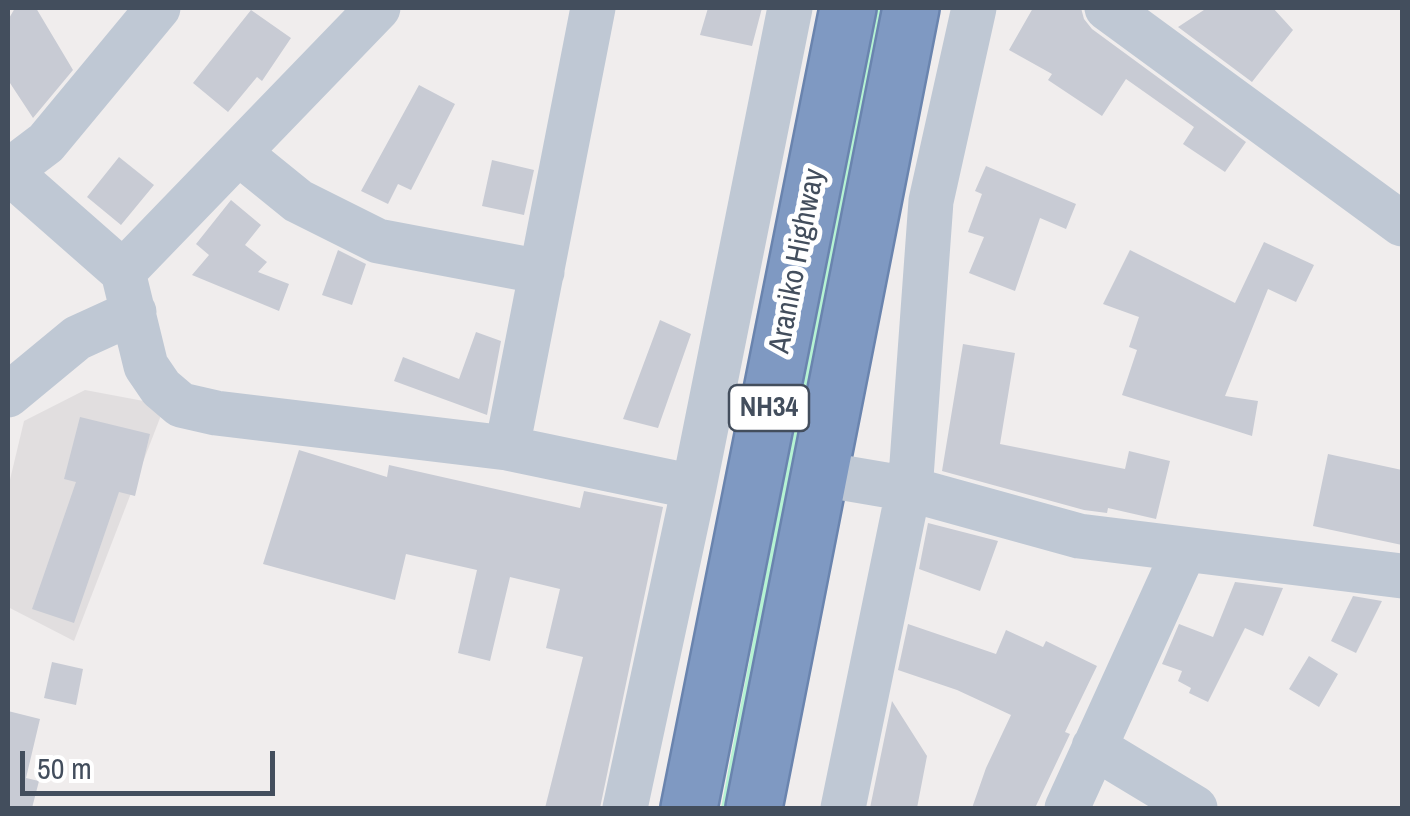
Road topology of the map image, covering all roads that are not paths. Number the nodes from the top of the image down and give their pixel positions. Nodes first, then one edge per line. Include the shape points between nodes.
1 (158, 8) edge
2 (378, 8) edge
3 (593, 8) edge
4 (790, 8) edge
5 (848, 8) edge
6 (912, 8) edge
7 (974, 8) edge
8 (1106, 8) edge
9 (240, 154) junction
10 (8, 171) edge
11 (1400, 216) edge
12 (542, 272) junction
13 (128, 292) junction
14 (8, 395) edge
15 (507, 448) junction
16 (821, 474) junction
17 (694, 487) junction
18 (909, 490) junction
19 (1184, 551) junction
20 (1402, 576) edge
21 (1094, 747) junction
22 (624, 808) edge
23 (690, 808) edge
24 (754, 808) edge
25 (843, 808) edge
26 (1066, 808) edge
27 (1194, 808) edge

1 - 10 street via 46,143
2 - 9 street
3 - 12 street
4 - 17 street
5 - 23 highway, Araniko Highway / NH34
6 - 16 highway, Araniko Highway / NH34
7 - 18 street via 931,201
8 - 11 street
9 - 12 street via 298,200 378,242
9 - 13 street
10 - 13 street
12 - 15 street
13 - 14 street
13 - 15 street via 146,366 182,405
15 - 17 street
16 - 18 street
16 - 24 highway, Araniko Highway / NH34
17 - 22 street
18 - 19 street via 1079,536
18 - 25 street
19 - 20 street
19 - 21 street
21 - 26 street
21 - 27 street

